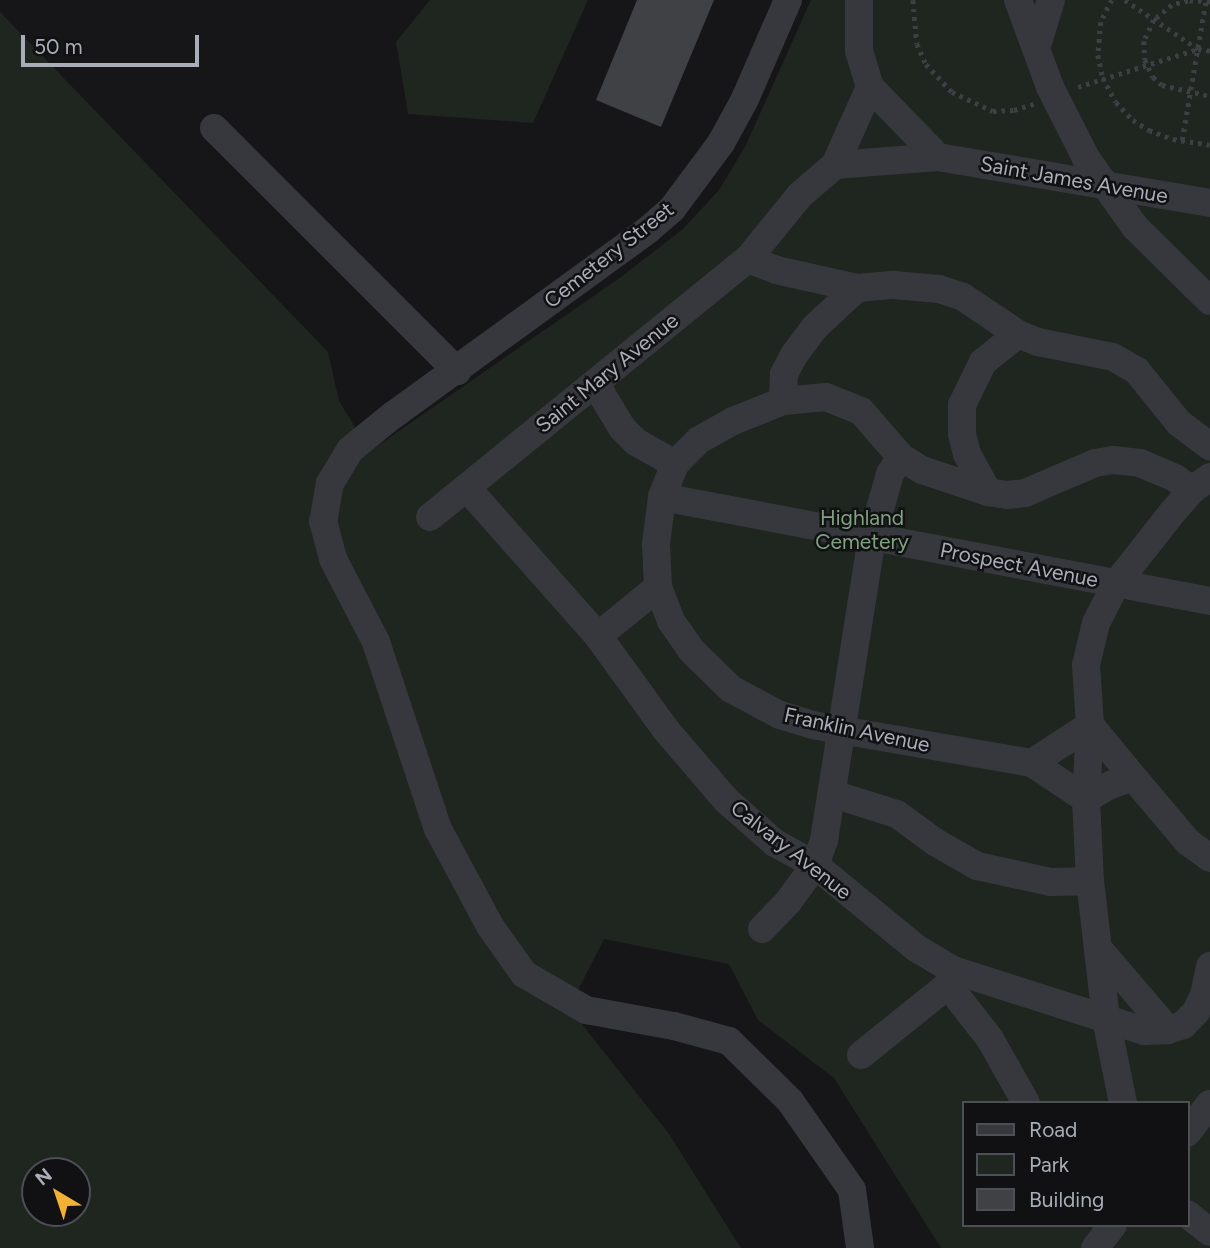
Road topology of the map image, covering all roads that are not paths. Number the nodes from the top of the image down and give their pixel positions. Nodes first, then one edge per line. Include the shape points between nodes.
1 (788, 0) edge
2 (859, 0) edge
3 (1018, 0) edge
4 (1051, 0) edge
5 (1036, 49) junction
6 (870, 87) junction
7 (214, 128) dead end
8 (938, 157) junction
9 (835, 165) junction
10 (1107, 186) junction
11 (1210, 203) edge
12 (748, 259) junction
13 (857, 289) junction
14 (1210, 301) edge
15 (1018, 334) junction
16 (457, 371) junction
17 (595, 383) junction
18 (783, 401) junction
19 (1210, 446) edge
20 (901, 457) junction
21 (675, 464) junction
22 (1201, 484) edge
23 (467, 488) junction
24 (988, 492) junction
25 (662, 498) junction
26 (430, 517) dead end
27 (872, 537) junction
28 (1116, 584) junction
29 (658, 587) junction
30 (1210, 601) edge
31 (598, 636) junction
32 (1090, 725) junction
33 (843, 730) junction
34 (1032, 763) junction
35 (1133, 777) junction
36 (833, 794) junction
37 (1086, 799) junction
38 (1210, 858) edge
39 (815, 865) junction
40 (1090, 881) junction
41 (762, 929) dead end
42 (1098, 948) junction
43 (1210, 966) edge
44 (951, 977) junction
45 (1106, 1019) junction
46 (1168, 1030) junction
47 (861, 1055) dead end
48 (1025, 1101) edge
49 (1123, 1101) edge
50 (1210, 1104) edge
51 (1189, 1130) edge
52 (1189, 1216) edge
53 (1112, 1227) edge
54 (1210, 1232) edge
55 (860, 1248) edge
56 (1095, 1248) edge

1 - 16 lane, Cemetery Street via 727,132 672,209
2 - 6 lane via 859,51
3 - 5 lane
4 - 5 lane
5 - 10 lane via 1086,158
6 - 8 lane
6 - 9 lane
7 - 16 lane
8 - 9 lane, Saint James Avenue
8 - 10 lane, Saint James Avenue
9 - 12 lane, Saint Mary Avenue via 800,195
10 - 11 lane, Saint James Avenue
10 - 14 lane via 1135,227
12 - 13 lane via 776,271
12 - 17 lane, Saint Mary Avenue
13 - 15 lane via 894,285 939,289 963,297
13 - 18 lane via 815,327 794,355 784,374
15 - 19 lane via 1126,363 1153,387 1179,423
15 - 24 lane via 983,362 962,405 967,454
16 - 55 lane, Cemetery Street via 350,450 330,482 323,521 333,559 376,642 438,829 490,926 524,974 586,1010 729,1041 781,1093 852,1191
17 - 21 lane via 622,428 636,442
17 - 23 lane, Saint Mary Avenue
18 - 20 lane via 827,397 852,405 871,419
18 - 21 lane via 716,430
20 - 24 lane via 946,480
20 - 27 lane via 890,474
21 - 25 lane, Franklin Avenue
22 - 24 lane via 1140,463 1113,460 1095,463 1026,493
22 - 28 lane
23 - 26 lane, Saint Mary Avenue
23 - 31 lane, Calvary Avenue
25 - 27 lane, Prospect Avenue
25 - 29 lane, Franklin Avenue via 656,544
27 - 28 lane, Prospect Avenue
27 - 33 lane
28 - 30 lane, Prospect Avenue
28 - 32 lane via 1088,653
29 - 31 lane
29 - 33 lane, Franklin Avenue via 671,621 691,650 731,689 780,715
31 - 39 lane, Calvary Avenue via 666,730 726,800 775,843
32 - 34 lane
32 - 35 lane
32 - 37 lane
33 - 34 lane, Franklin Avenue
33 - 36 lane
34 - 37 lane, Franklin Avenue
35 - 37 lane
35 - 38 lane via 1188,842
36 - 39 lane
36 - 40 lane via 897,814 977,866 1051,881
37 - 40 lane
39 - 41 lane
39 - 44 lane, Calvary Avenue
40 - 42 lane
42 - 45 lane
42 - 46 lane
43 - 46 lane via 1196,1012 1183,1026
44 - 45 lane, Calvary Avenue
44 - 47 lane
44 - 48 lane
45 - 46 lane, Calvary Avenue via 1133,1030
45 - 49 lane
50 - 51 lane
52 - 54 lane
53 - 56 lane

